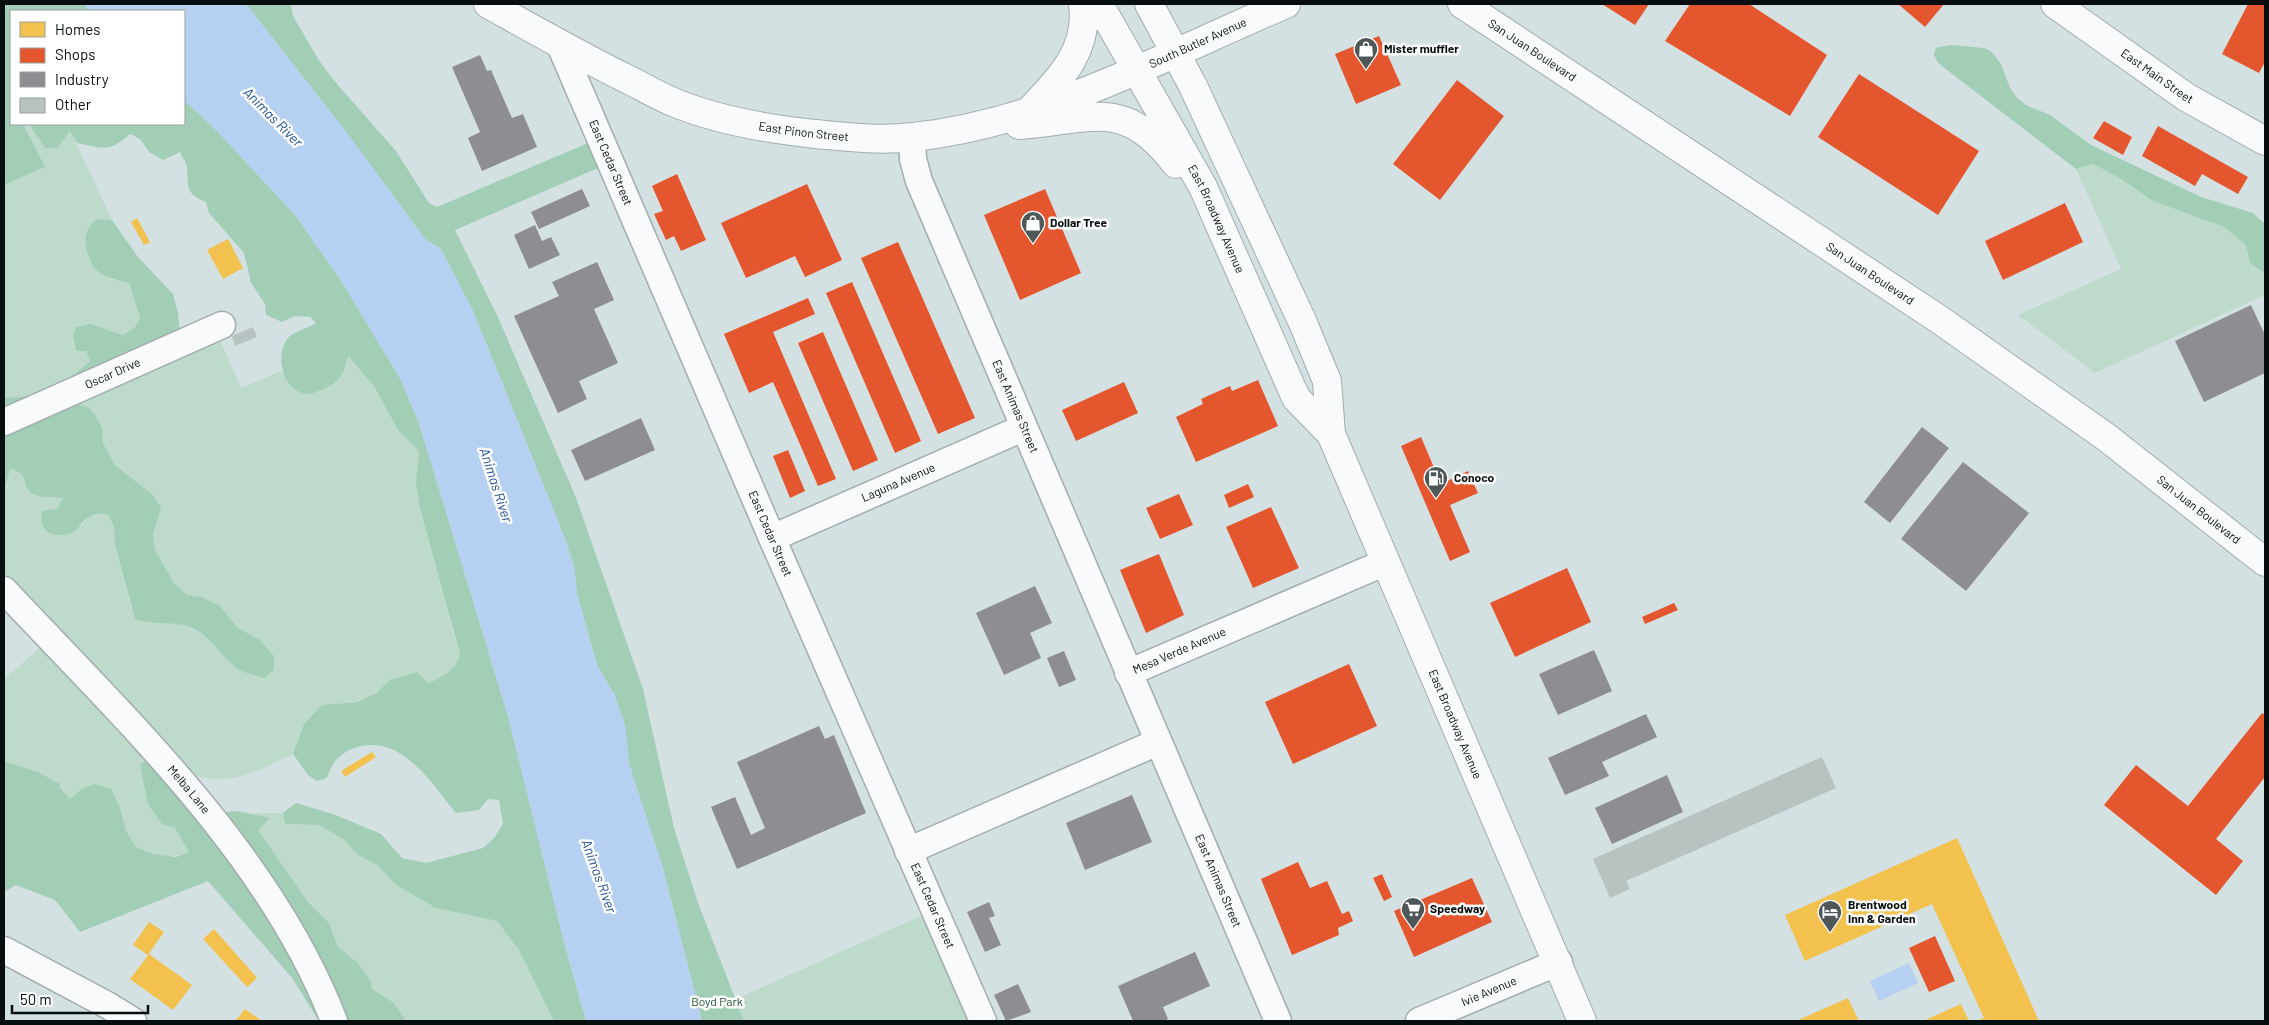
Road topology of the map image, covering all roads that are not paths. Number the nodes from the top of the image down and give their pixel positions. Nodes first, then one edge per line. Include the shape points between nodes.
1 (488, 4) edge
2 (1083, 4) edge
3 (1098, 4) edge
4 (1149, 4) edge
5 (1234, 4) edge
6 (1462, 4) edge
7 (2055, 4) edge
8 (1283, 5) edge
9 (560, 45) junction
10 (1176, 52) junction
11 (1137, 71) junction
12 (1030, 110) junction
13 (968, 129) junction
14 (912, 137) junction
15 (2265, 142) edge
16 (1217, 216) junction
17 (222, 325) dead end
18 (4, 422) edge
19 (1024, 428) junction
20 (1331, 434) junction
21 (772, 538) junction
22 (1386, 562) junction
23 (2265, 562) edge
24 (4, 590) edge
25 (1128, 673) junction
26 (1158, 742) junction
27 (908, 850) junction
28 (4, 950) edge
29 (1558, 962) junction
30 (1583, 1019) edge
31 (132, 1021) edge
32 (334, 1021) edge
33 (983, 1021) edge
34 (1278, 1021) edge
35 (1420, 1021) edge

1 - 9 main road, East Pinon Street
2 - 12 main road via 1079,47 1061,78
3 - 11 main road, East Broadway Avenue
4 - 10 main road, East Broadway Avenue
5 - 8 main road
6 - 23 main road, San Juan Boulevard via 1940,320 2106,438
7 - 15 main road, East Main Street via 2186,96
8 - 10 main road, South Butler Avenue
9 - 14 main road, East Pinon Street via 674,102 730,120 778,130 872,139
9 - 21 street, East Cedar Street
10 - 11 main road, South Butler Avenue
10 - 20 main road, East Broadway Avenue via 1286,284 1328,381
11 - 12 main road, East Pinon Street
11 - 16 main road, East Broadway Avenue
12 - 13 main road, East Pinon Street
13 - 14 main road, East Pinon Street
13 - 16 main road via 1096,116 1132,123 1152,136
14 - 19 street, East Animas Street via 919,181
16 - 20 main road, East Broadway Avenue via 1296,398
17 - 18 street, Oscar Drive
19 - 21 street, Laguna Avenue
19 - 25 street, East Animas Street
20 - 22 main road, East Broadway Avenue
21 - 27 street, East Cedar Street
22 - 25 street, Mesa Verde Avenue
22 - 29 main road, East Broadway Avenue
24 - 32 street, Melba Lane via 127,720 217,823 258,880 298,945
25 - 26 street, Mesa Verde Avenue
26 - 27 street
26 - 34 street, East Animas Street
27 - 33 street, East Cedar Street
28 - 31 street
29 - 30 main road, East Broadway Avenue
29 - 35 street, Ivie Avenue

